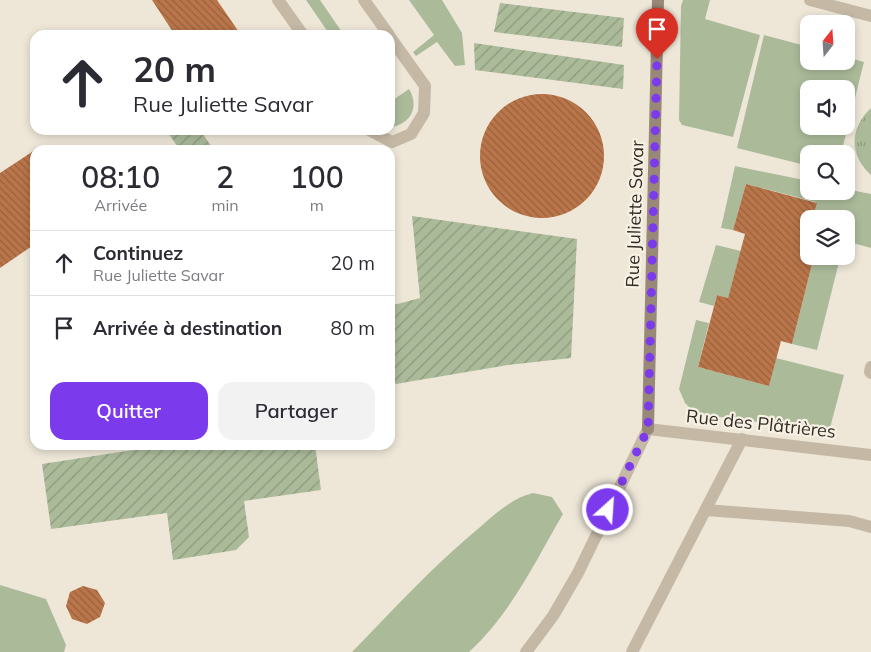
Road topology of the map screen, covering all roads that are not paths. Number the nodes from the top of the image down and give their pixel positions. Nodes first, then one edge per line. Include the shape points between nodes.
1 (278, 0) edge
2 (364, 0) edge
3 (658, 0) edge
4 (810, 0) edge
5 (871, 16) edge
6 (299, 30) edge
7 (385, 30) edge
8 (395, 44) edge
9 (379, 135) edge
10 (871, 367) edge
11 (871, 373) edge
12 (648, 429) junction
13 (742, 439) junction
14 (871, 455) edge
15 (706, 510) junction
16 (871, 526) edge
17 (526, 652) edge
18 (632, 652) edge

1 - 6 street
2 - 7 street
3 - 12 street, Rue Juliette Savar
4 - 5 street
8 - 9 street via 425,86 424,113 411,134 392,142
10 - 11 street
12 - 13 street, Rue des Plâtrières
12 - 17 street via 578,573 553,616
13 - 14 street, Rue des Plâtrières
13 - 15 street
15 - 16 street via 849,521
15 - 18 street

